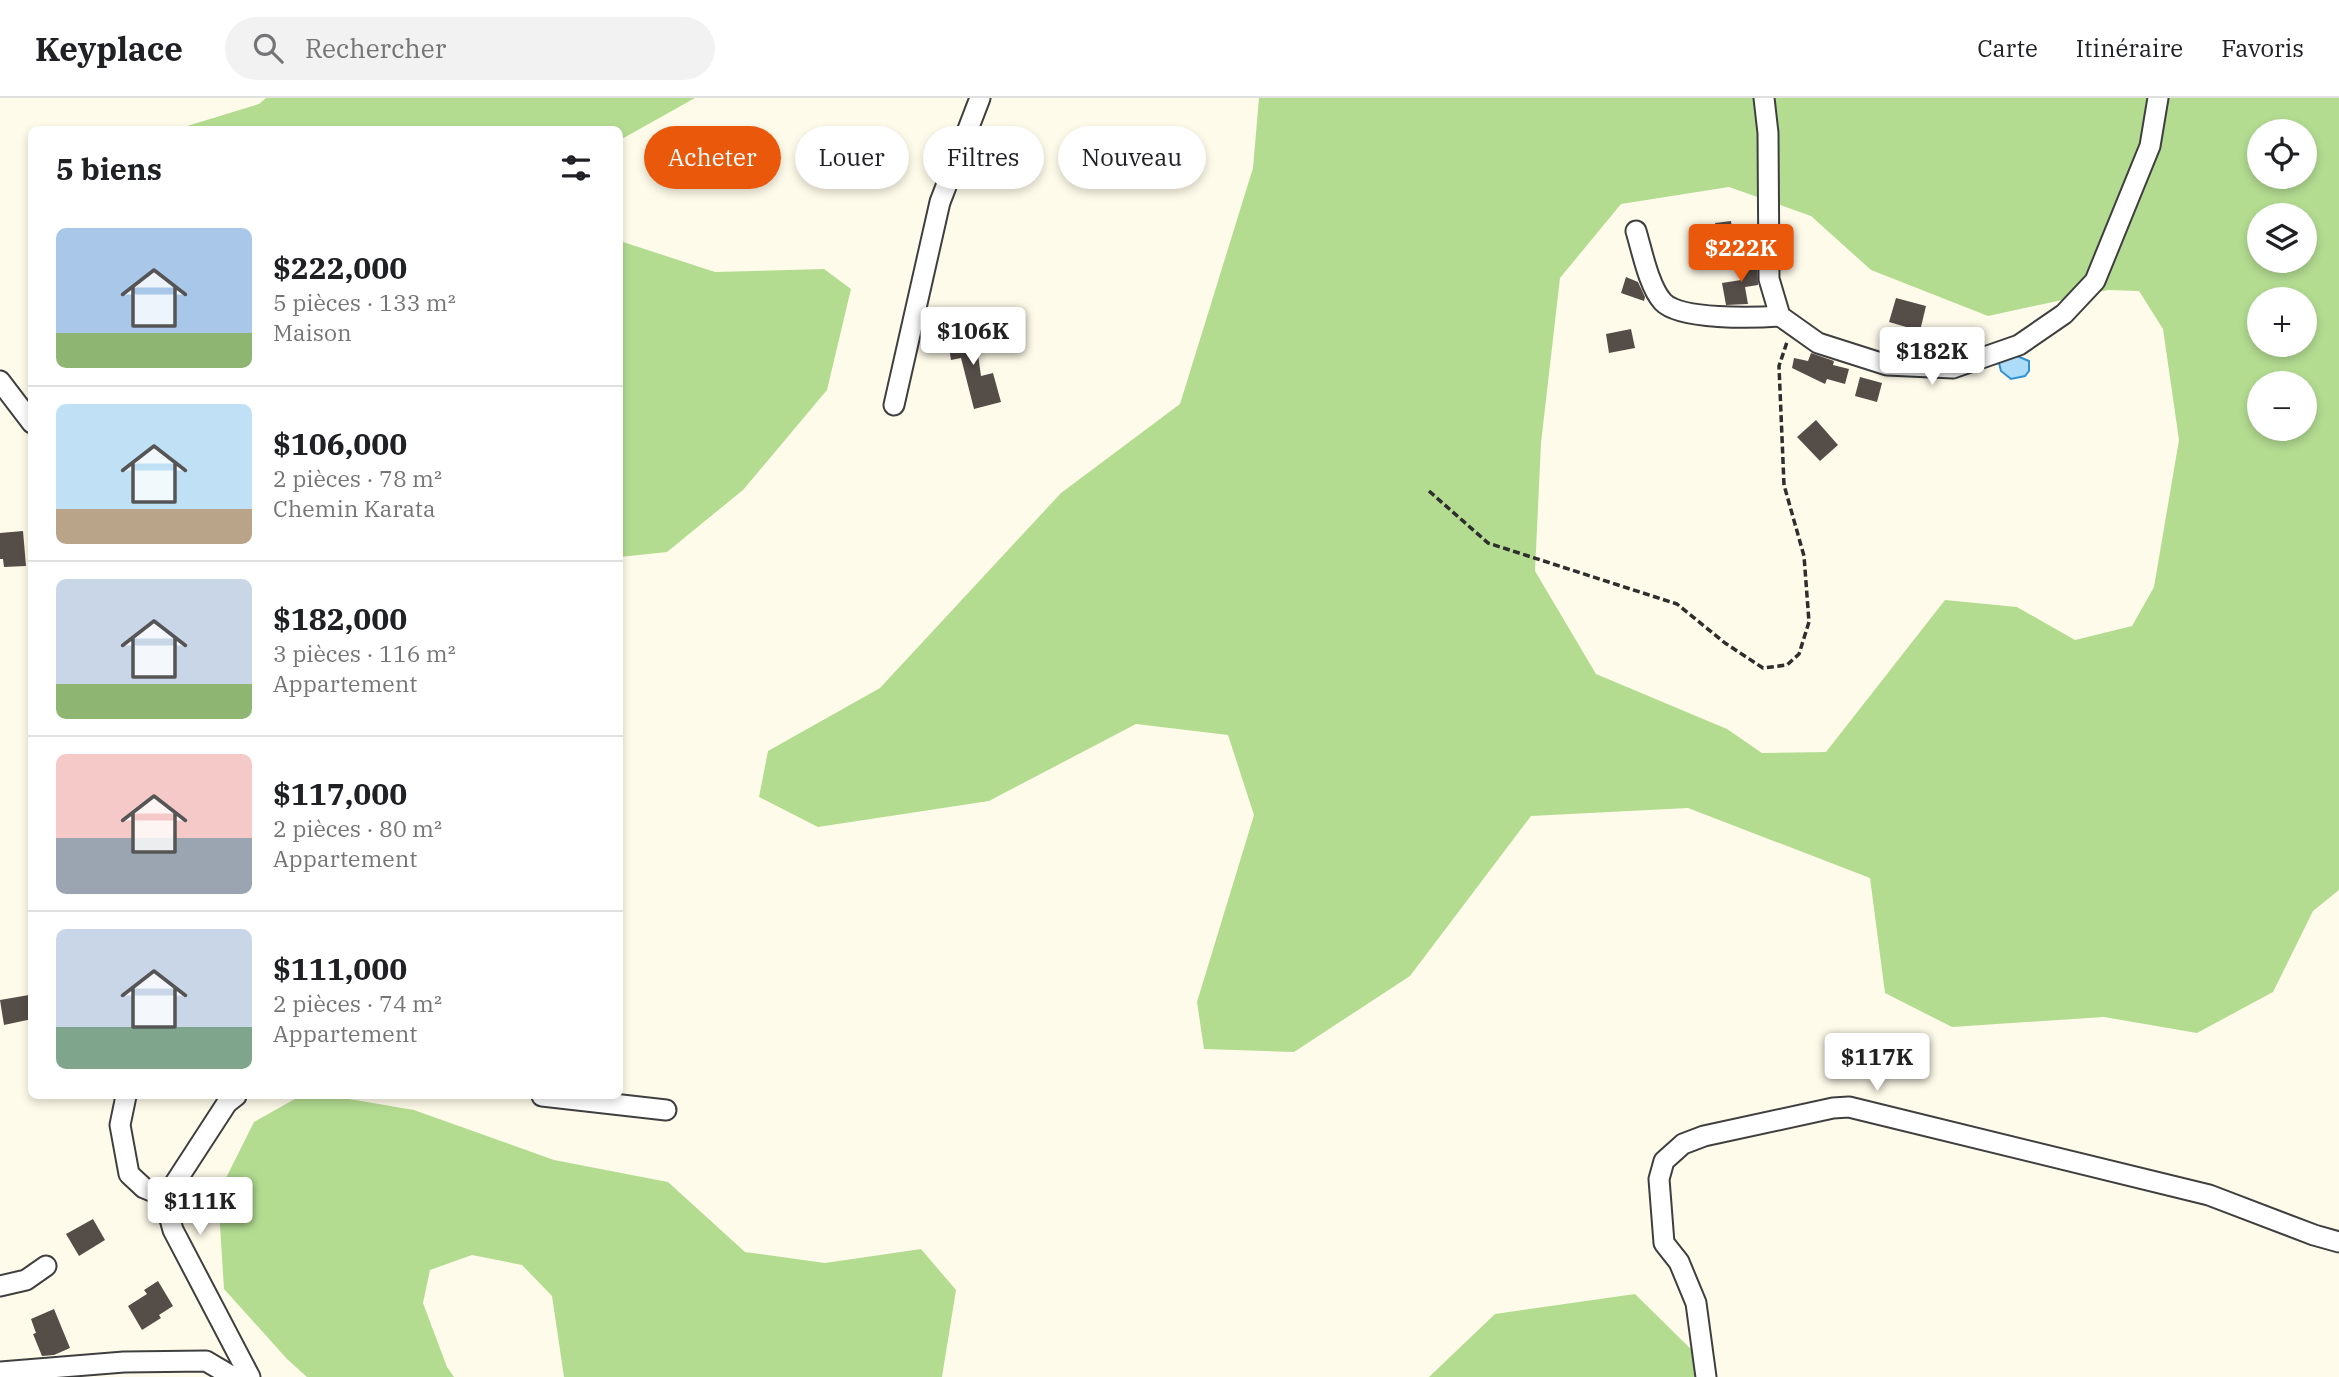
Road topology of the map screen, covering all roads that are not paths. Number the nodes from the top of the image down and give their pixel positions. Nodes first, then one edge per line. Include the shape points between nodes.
1 (980, 98) edge
2 (1764, 98) edge
3 (2158, 98) edge
4 (1636, 231) dead end
5 (1786, 321) junction
6 (0, 381) edge
7 (894, 405) dead end
8 (28, 418) edge
9 (125, 1099) edge
10 (233, 1099) edge
11 (569, 1099) edge
12 (666, 1110) dead end
13 (168, 1198) junction
14 (2339, 1242) edge
15 (46, 1265) dead end
16 (0, 1286) edge
17 (0, 1373) edge
18 (233, 1377) edge
19 (250, 1377) edge
20 (1706, 1377) edge

1 - 7 street via 940,202
2 - 5 street via 1769,279
3 - 5 street via 2150,146 2095,281 2064,314 2019,345 1953,368 1887,365 1818,343
4 - 5 street via 1654,285 1673,310
6 - 8 street
9 - 13 street via 120,1125 129,1174 144,1188
10 - 13 street
11 - 12 street
13 - 19 street via 173,1230
14 - 20 street via 2209,1195 1849,1107 1833,1108 1704,1136 1682,1144 1664,1161 1660,1179 1664,1243 1679,1262 1696,1303
15 - 16 street via 26,1280
17 - 18 street via 124,1362 206,1361

